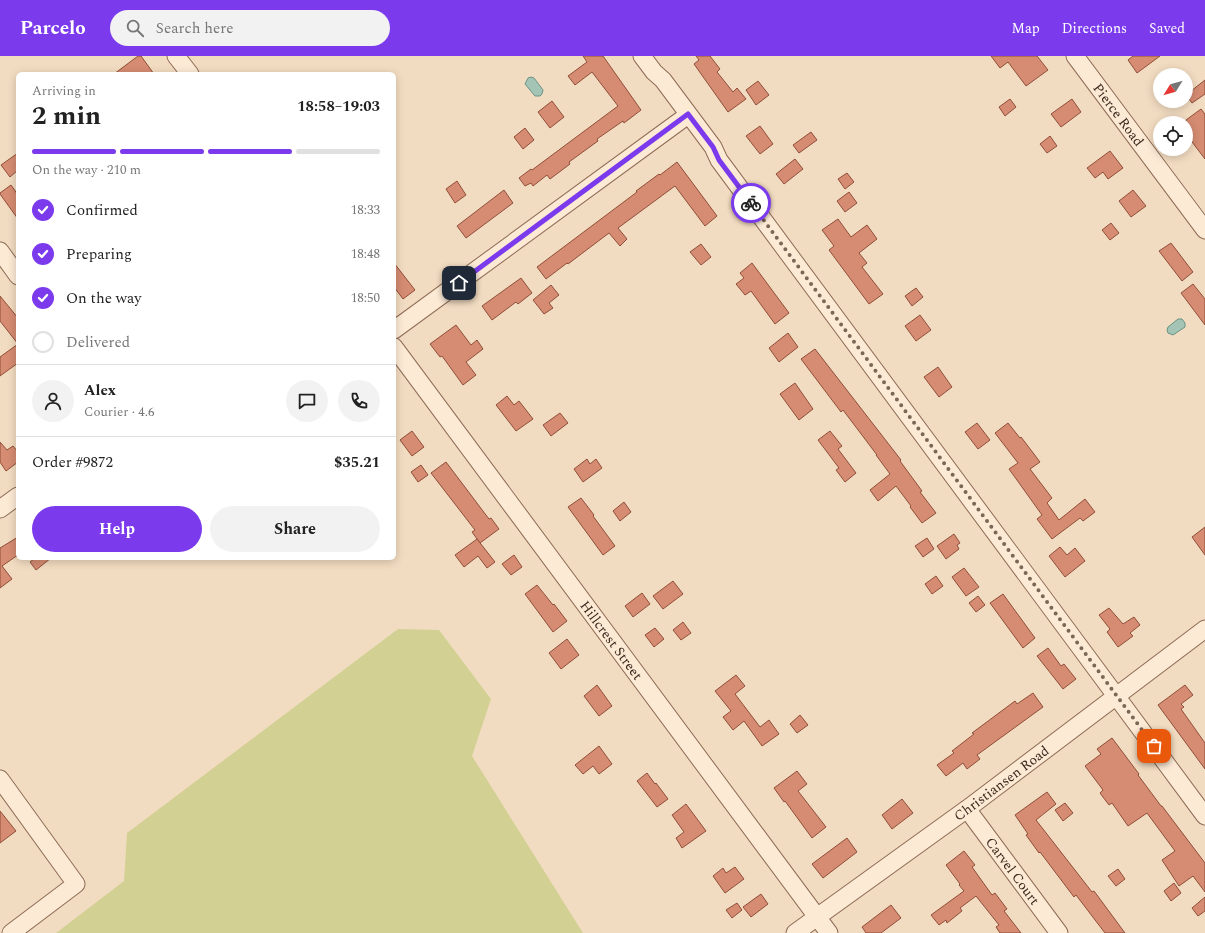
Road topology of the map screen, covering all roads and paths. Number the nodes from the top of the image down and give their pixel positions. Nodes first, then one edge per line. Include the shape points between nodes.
1 (176, 56) edge
2 (642, 56) edge
3 (1075, 56) edge
4 (188, 72) edge
5 (688, 114) junction
6 (1205, 230) edge
7 (0, 251) edge
8 (16, 273) edge
9 (396, 329) edge
10 (396, 350) edge
11 (16, 497) edge
12 (0, 509) edge
13 (1205, 629) edge
14 (1116, 695) junction
15 (0, 779) edge
16 (967, 809) junction
17 (1205, 816) edge
18 (817, 917) junction
19 (11, 933) edge
20 (795, 933) edge
21 (829, 933) edge
22 (1059, 933) edge

1 - 4 street
2 - 5 street
3 - 6 street, Pierce Road
5 - 9 street
5 - 14 street via 713,147 724,167
7 - 8 street
10 - 18 street, Hillcrest Street
11 - 12 street
13 - 14 street, Christiansen Road
14 - 16 street, Christiansen Road
14 - 17 street
15 - 19 street via 76,884
16 - 18 street, Christiansen Road
16 - 22 street, Carvel Court
18 - 20 street, Christiansen Road
18 - 21 street, Hillcrest Street

